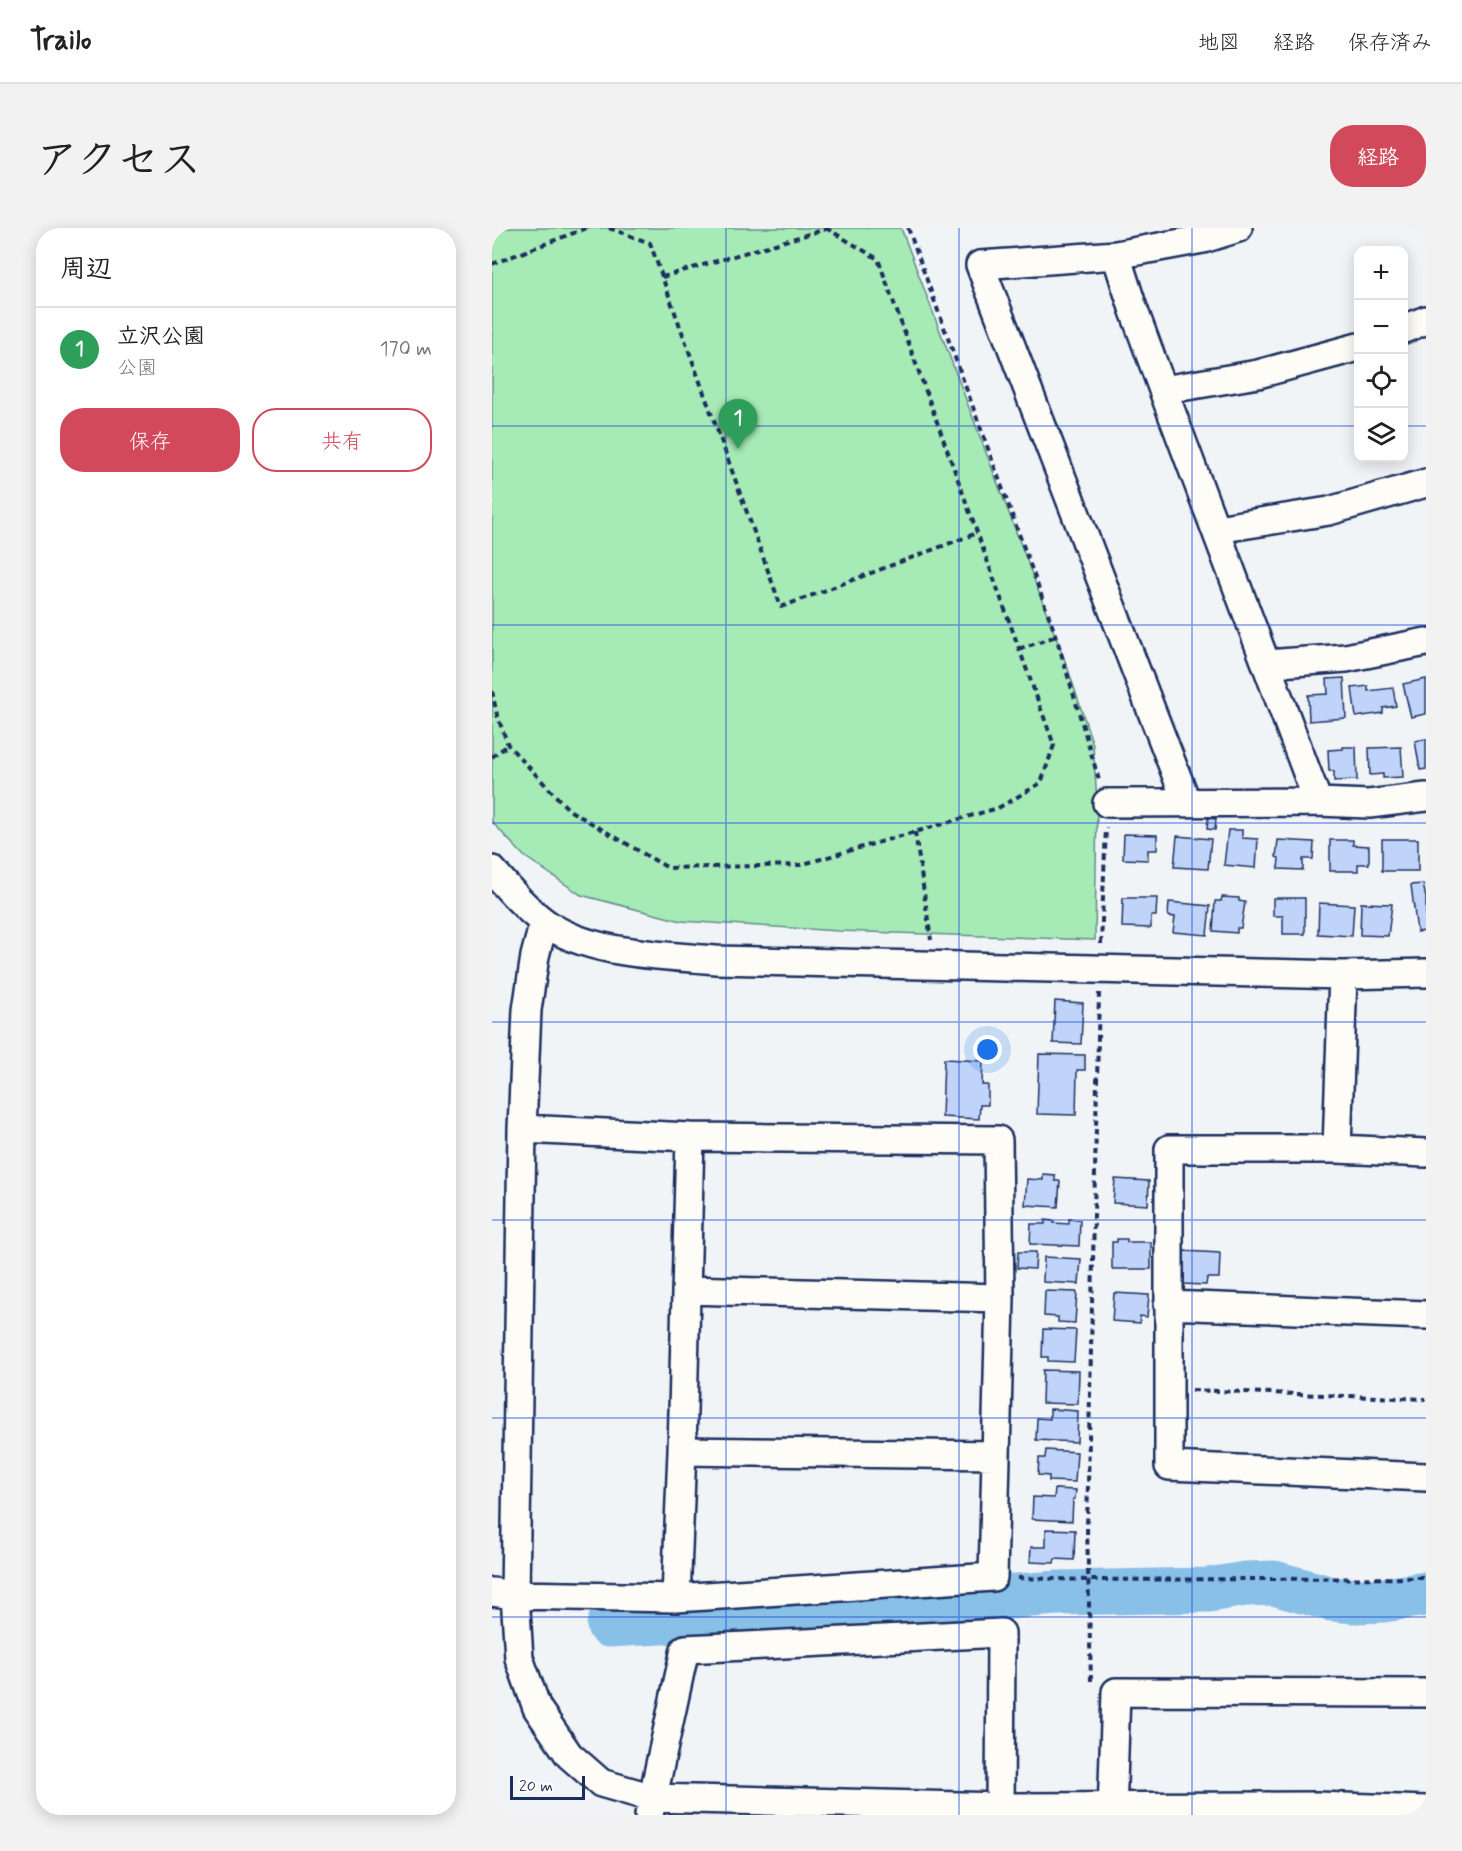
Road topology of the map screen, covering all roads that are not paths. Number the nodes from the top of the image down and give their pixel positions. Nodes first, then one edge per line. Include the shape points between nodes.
1 (1238, 228) edge
2 (1116, 255) junction
3 (1426, 320) edge
4 (1408, 327) edge
5 (1354, 348) edge
6 (1163, 390) junction
7 (1426, 483) edge
8 (1217, 529) junction
9 (1426, 642) edge
10 (1267, 664) junction
11 (1426, 797) edge
12 (1318, 802) junction
13 (1107, 803) road end
14 (1187, 803) junction
15 (492, 870) edge
16 (544, 922) junction
17 (1426, 973) edge
18 (1343, 975) junction
19 (522, 1129) junction
20 (690, 1137) junction
21 (1337, 1149) junction
22 (1426, 1153) edge
23 (686, 1290) junction
24 (1000, 1298) junction
25 (1168, 1305) junction
26 (1426, 1315) edge
27 (682, 1451) junction
28 (996, 1455) junction
29 (1426, 1477) edge
30 (504, 1593) edge
31 (676, 1598) junction
32 (1426, 1693) edge
33 (651, 1806) edge
34 (1426, 1810) edge
35 (1000, 1811) edge
36 (1112, 1811) edge
37 (1317, 1811) edge

1 - 2 street via 1203,239
2 - 6 street
2 - 14 street via 980,265
3 - 4 street
5 - 6 street via 1258,374
6 - 8 street
7 - 8 street via 1329,511
8 - 10 street
9 - 10 street via 1346,658
10 - 12 street
11 - 12 street via 1369,804
12 - 14 street
13 - 14 street
15 - 16 street
16 - 18 street via 578,940 611,948 716,960
16 - 19 street via 527,1010
17 - 18 street
18 - 21 street
19 - 20 street
19 - 30 street
20 - 23 street
20 - 24 street via 998,1140
21 - 22 street
21 - 25 street via 1169,1149
23 - 24 street
23 - 27 street
24 - 28 street
25 - 26 street
25 - 29 street via 1169,1466
27 - 28 street
27 - 31 street
28 - 31 street via 993,1577
30 - 31 street
30 - 33 street via 519,1658 537,1708 569,1755 601,1783
32 - 36 street via 1116,1692
33 - 35 street
33 - 35 street via 686,1649 1001,1633
34 - 37 street
35 - 36 street
36 - 37 street

